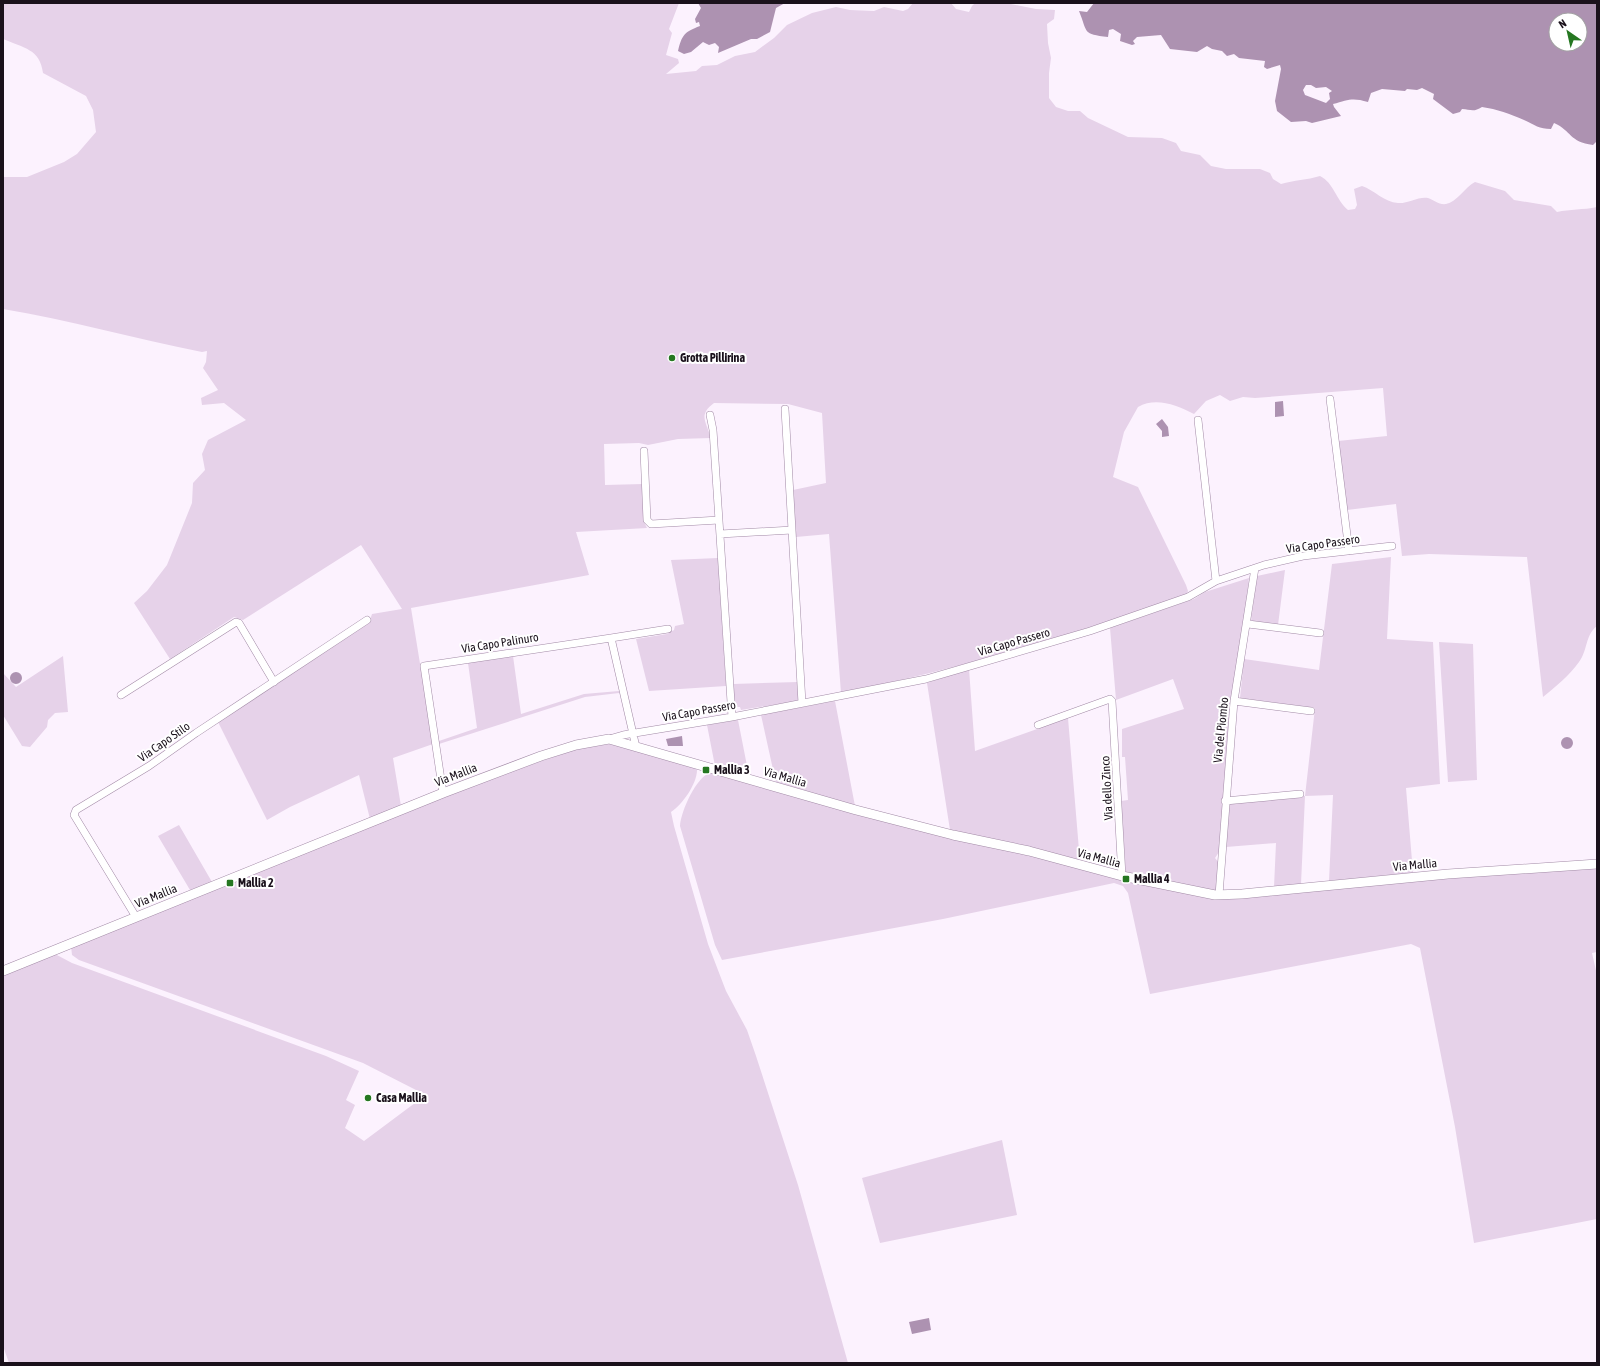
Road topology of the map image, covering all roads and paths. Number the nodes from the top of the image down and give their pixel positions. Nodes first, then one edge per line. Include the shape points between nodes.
1 (1330, 399) dead end
2 (785, 409) dead end
3 (710, 415) dead end
4 (1198, 420) dead end
5 (644, 451) dead end
6 (719, 520) junction
7 (792, 530) junction
8 (720, 534) junction
9 (1392, 546) dead end
10 (1349, 551) junction
11 (1255, 568) junction
12 (1216, 581) junction
13 (367, 620) dead end
14 (1248, 624) junction
15 (668, 630) dead end
16 (1320, 633) dead end
17 (611, 638) junction
18 (274, 682) junction
19 (121, 695) dead end
20 (1234, 701) junction
21 (802, 703) junction
22 (1311, 711) dead end
23 (732, 717) junction
24 (1038, 725) dead end
25 (633, 734) junction
26 (609, 739) junction
27 (636, 747) junction
28 (443, 793) junction
29 (1300, 794) dead end
30 (1226, 801) junction
31 (1597, 864) edge
32 (1122, 876) junction
33 (1219, 895) junction
34 (136, 917) junction
35 (3, 971) edge

1 - 10 street
2 - 7 street
3 - 6 street
4 - 12 street
5 - 6 street via 647,520 651,524
6 - 8 street
7 - 8 street
7 - 21 street
8 - 23 street
9 - 10 street, Via Capo Passero
10 - 11 street, Via Capo Passero via 1303,556
11 - 12 street, Via Capo Passero
11 - 14 street, Via del Piombo
12 - 21 street, Via Capo Passero via 1188,597 1090,631 926,679
13 - 18 street, Via Capo Stilo
14 - 16 street
14 - 20 street, Via del Piombo
15 - 17 street
17 - 25 street
17 - 28 street, Via Capo Palinuro via 424,666
18 - 19 street via 236,622
18 - 34 street, Via Capo Stilo via 149,766 76,810 74,815
20 - 22 street
20 - 30 street, Via del Piombo
21 - 23 street, Via Capo Passero
23 - 25 street, Via Capo Passero
24 - 32 street, Via dello Zinco via 1110,699 1112,701
25 - 26 street, Via Capo Passero
25 - 27 street
26 - 27 street, Via Mallia
26 - 28 street, Via Mallia via 576,745 541,756
27 - 32 street, Via Mallia via 864,812
28 - 34 street, Via Mallia
29 - 30 street
30 - 33 street, Via del Piombo
31 - 33 street, Via Mallia via 1448,874
32 - 33 street, Via Mallia
34 - 35 street, Via Mallia

